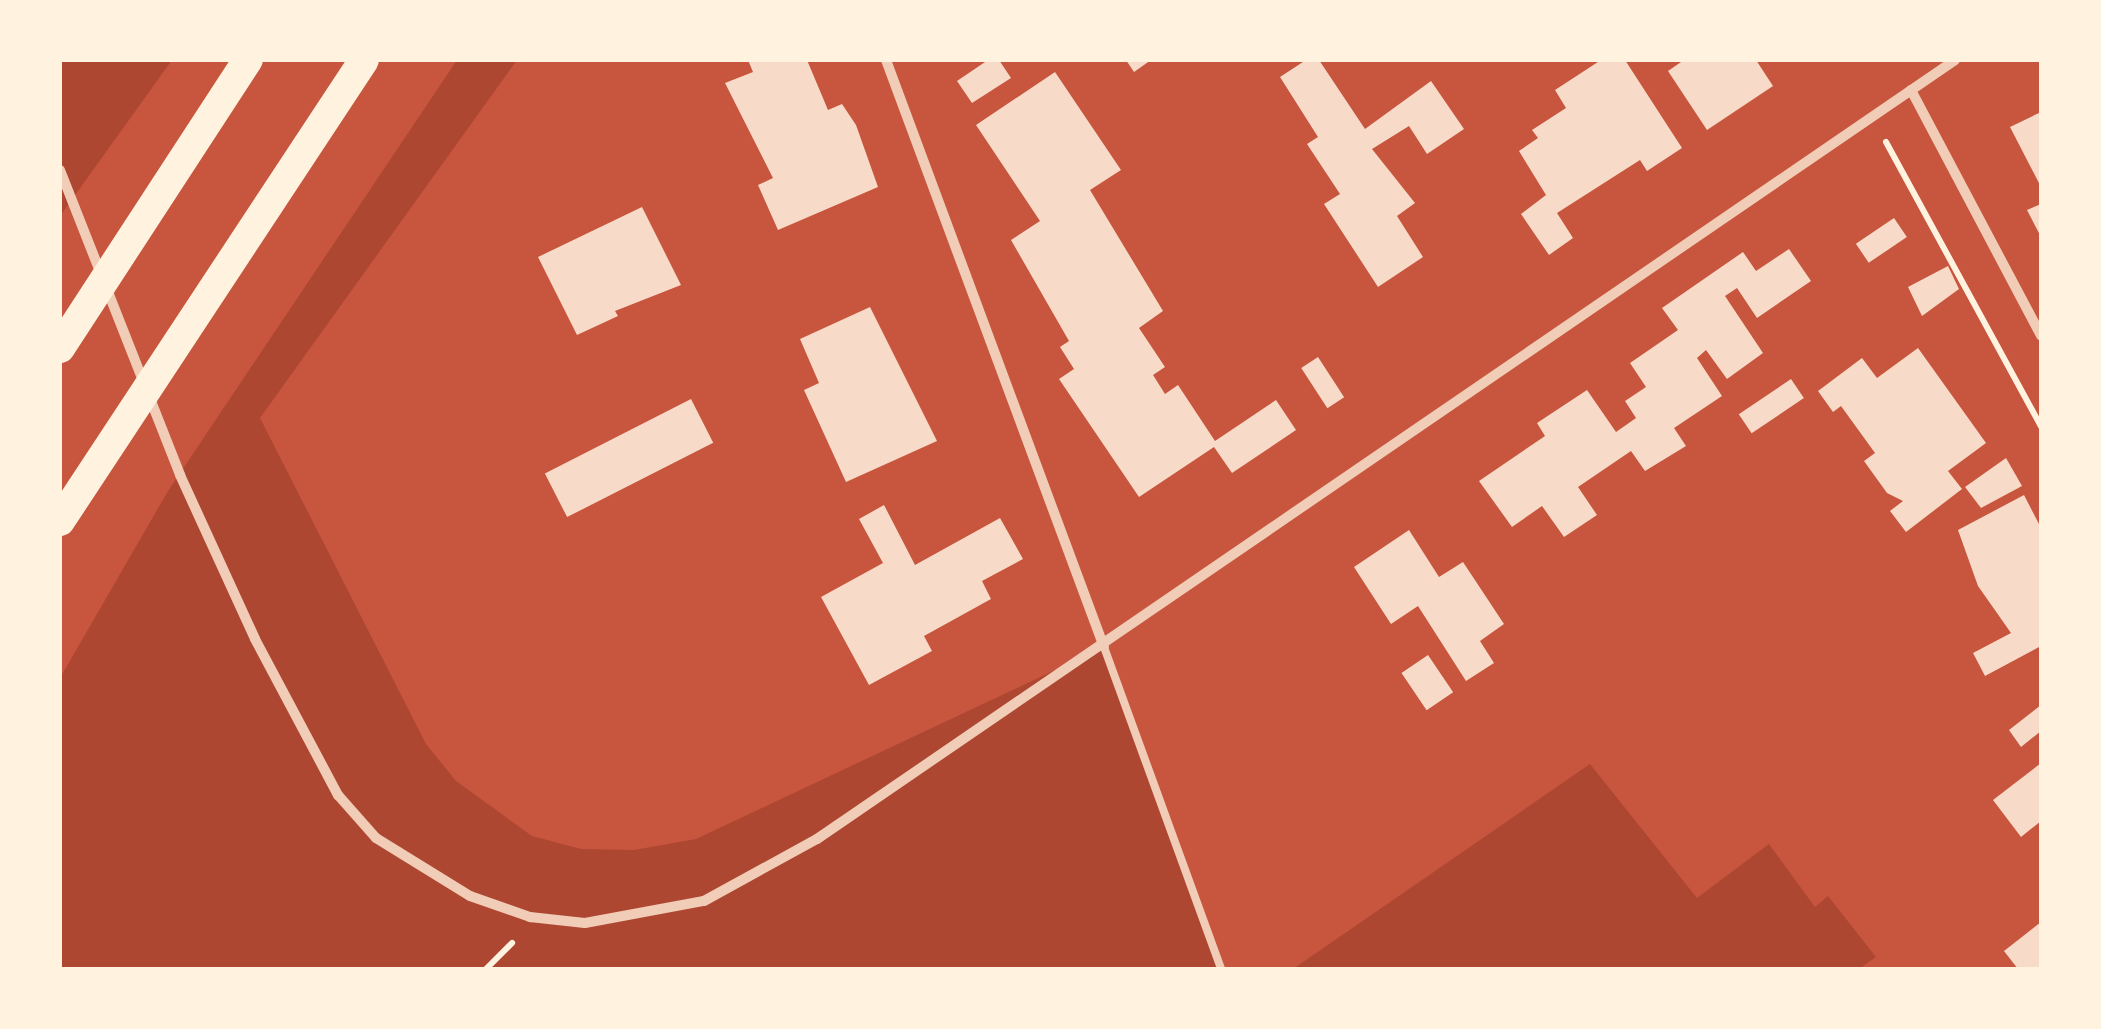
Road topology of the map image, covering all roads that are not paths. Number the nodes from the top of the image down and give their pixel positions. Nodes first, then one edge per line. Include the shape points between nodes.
1 (248, 60) edge
2 (364, 60) edge
3 (886, 60) edge
4 (1955, 60) edge
5 (1911, 90) junction
6 (60, 170) edge
7 (2041, 336) edge
8 (60, 348) edge
9 (63, 516) edge
10 (1104, 647) junction
11 (1221, 969) edge

1 - 8 highway
2 - 9 highway
3 - 10 street
4 - 5 street
5 - 7 street
5 - 10 street
6 - 10 street via 180,475 338,794 376,838 470,896 530,917 586,923 704,902 817,839
10 - 11 lane

